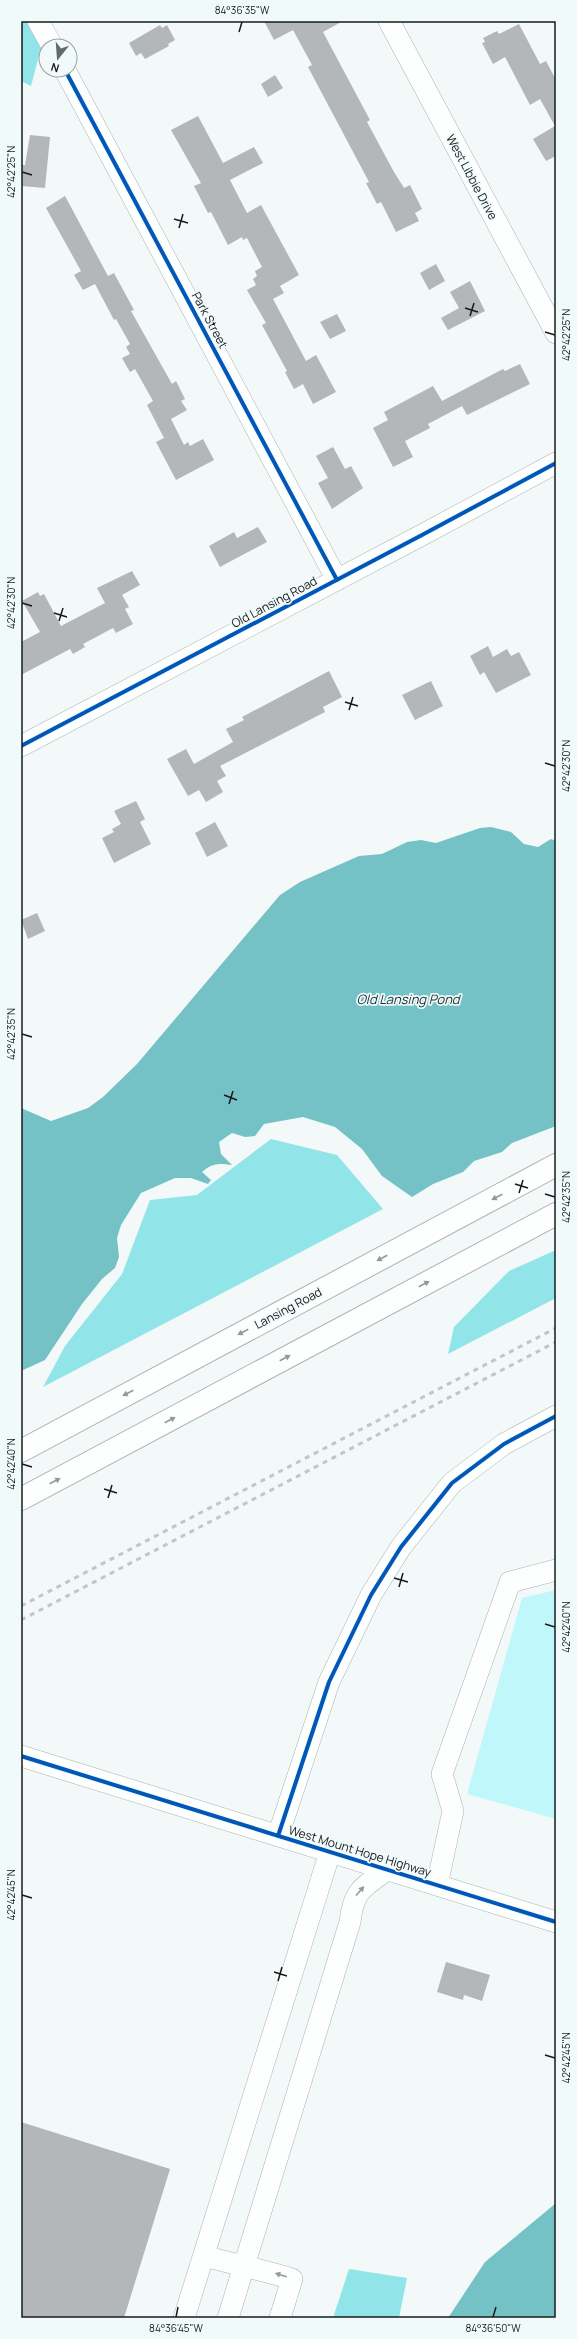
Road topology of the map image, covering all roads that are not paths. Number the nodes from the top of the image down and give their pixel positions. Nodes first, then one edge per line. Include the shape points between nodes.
1 (38, 21) edge
2 (389, 21) edge
3 (48, 38) edge
4 (69, 78) edge
5 (556, 332) edge
6 (556, 463) edge
7 (337, 580) junction
8 (21, 746) edge
9 (556, 1165) edge
10 (556, 1214) edge
11 (556, 1416) edge
12 (21, 1451) edge
13 (21, 1499) edge
14 (556, 1570) edge
15 (21, 1756) edge
16 (278, 1836) junction
17 (330, 1852) junction
18 (387, 1870) junction
19 (437, 1885) junction
20 (556, 1922) edge
21 (204, 2256) junction
22 (244, 2268) junction
23 (184, 2318) edge
24 (228, 2318) edge
25 (280, 2318) edge

1 - 3 street
2 - 5 street, West Libbie Drive
4 - 7 street, Park Street
6 - 7 street, Old Lansing Road
7 - 8 street, Old Lansing Road
9 -> 12 main road, Lansing Road
13 -> 10 main road
11 - 16 street via 504,1444 452,1483 401,1547 372,1595 329,1682
14 - 19 street via 510,1582 442,1774 453,1811
15 - 16 street, West Mount Hope Highway
16 - 17 street, West Mount Hope Highway
17 - 18 street, West Mount Hope Highway
17 - 21 street
18 - 19 street, West Mount Hope Highway
22 -> 18 street via 350,1922 352,1904 359,1890
19 - 20 street, West Mount Hope Highway
21 - 22 street
21 - 23 street
22 - 24 street
25 -> 22 street via 292,2279 261,2269

